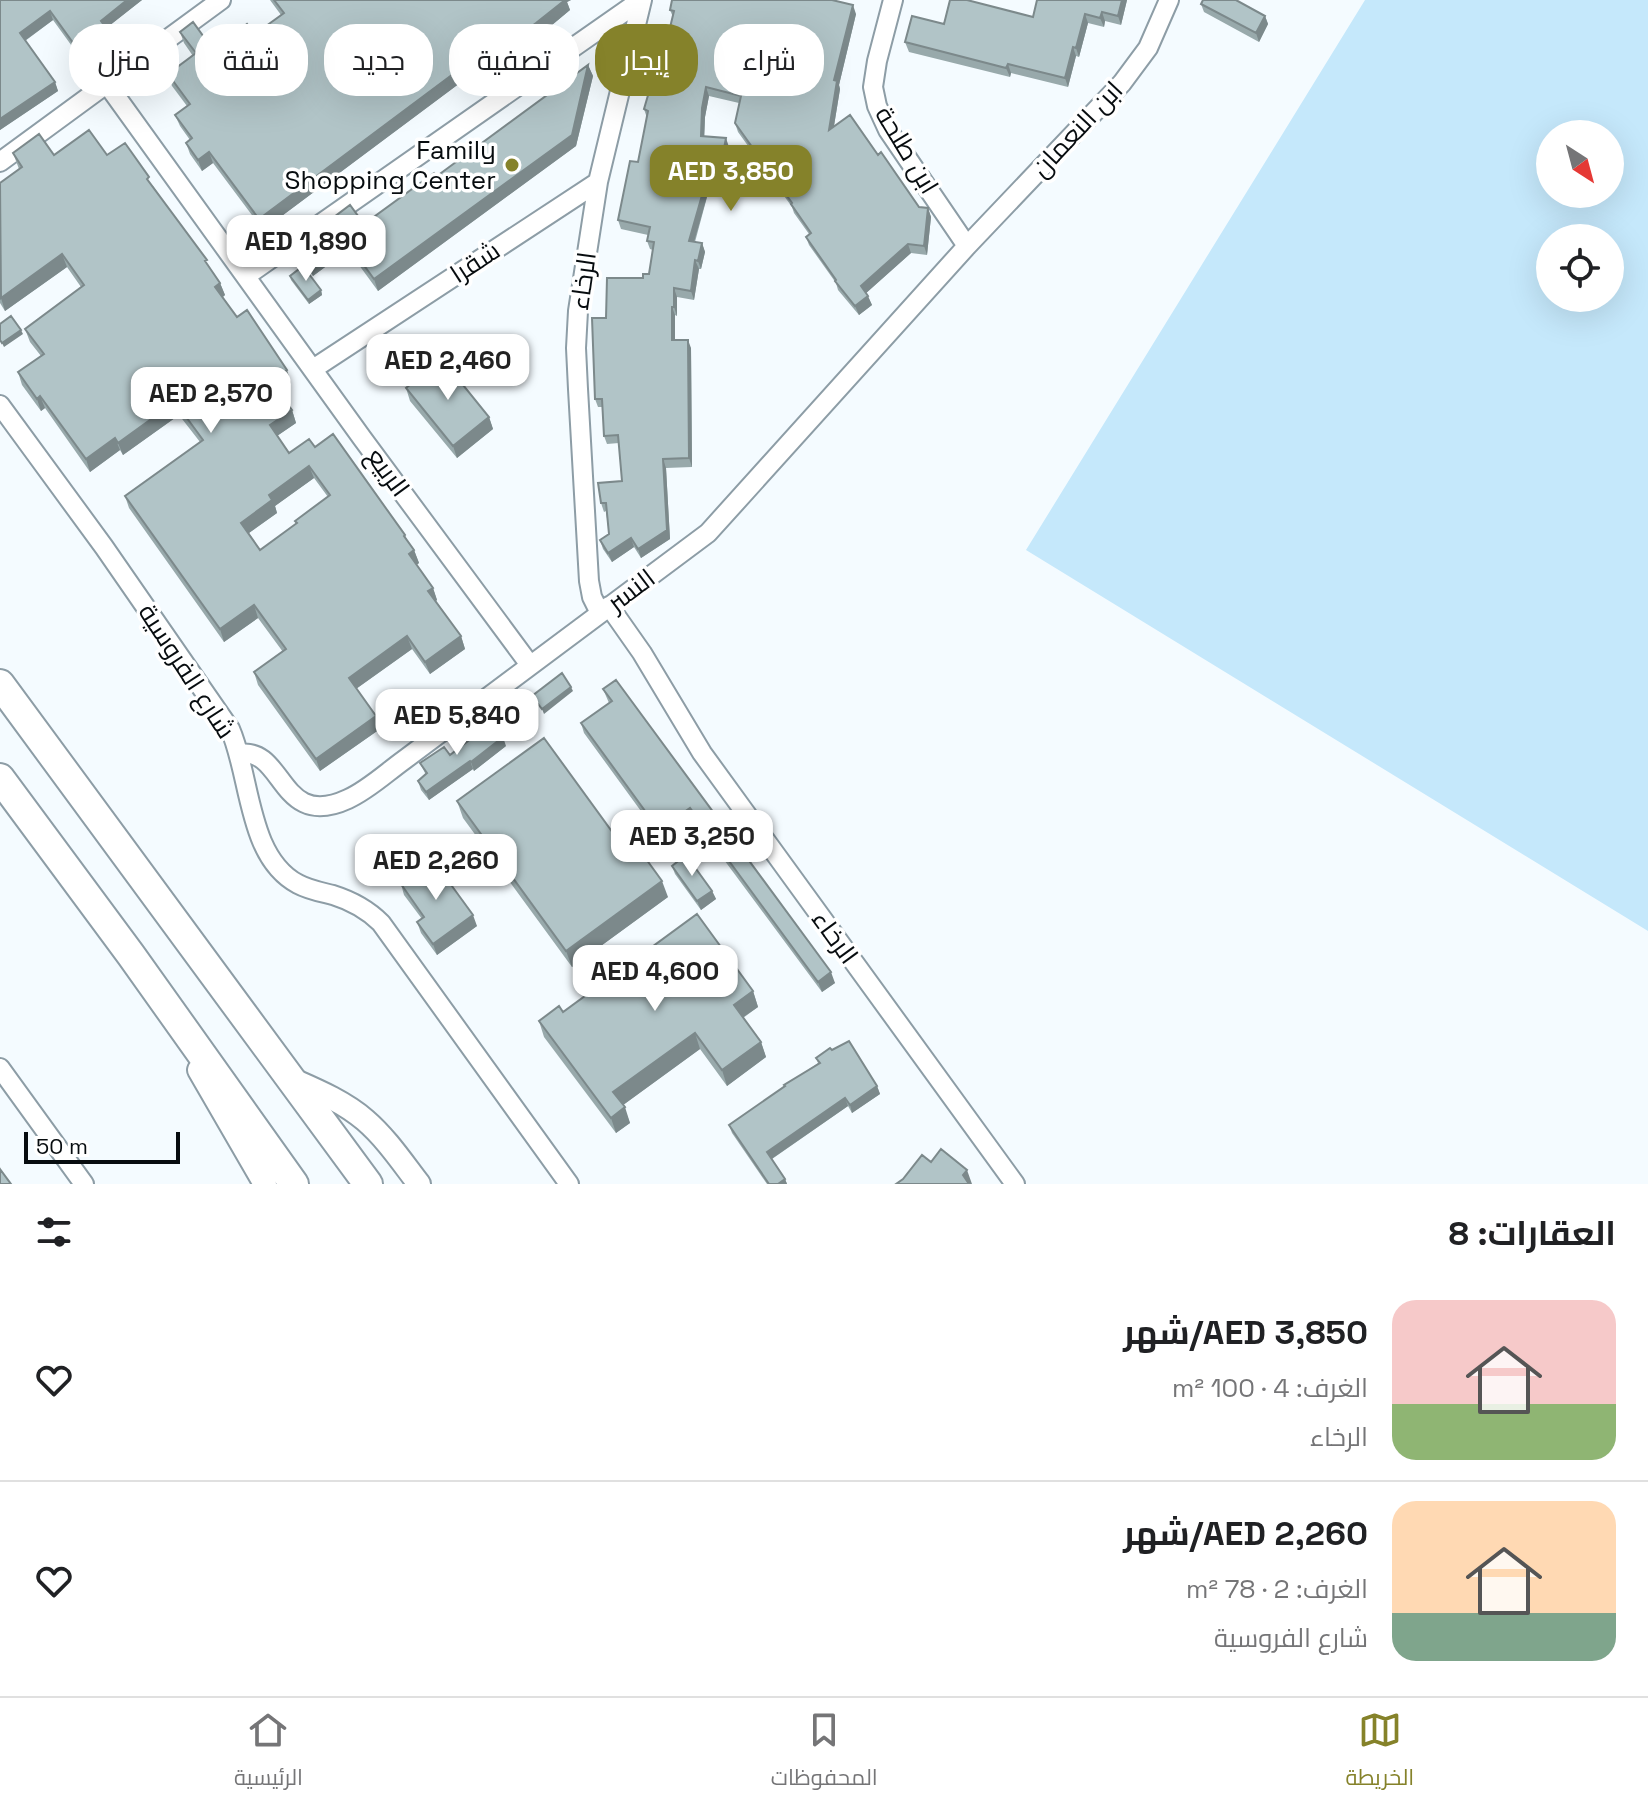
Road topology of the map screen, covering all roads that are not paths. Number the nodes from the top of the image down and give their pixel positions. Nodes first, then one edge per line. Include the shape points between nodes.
1 (221, 0) edge
2 (642, 0) edge
3 (893, 0) edge
4 (1169, 0) edge
5 (179, 31) edge
6 (91, 96) edge
7 (116, 96) edge
8 (0, 162) edge
9 (598, 182) junction
10 (967, 246) junction
11 (246, 276) junction
12 (313, 369) junction
13 (0, 405) edge
14 (604, 610) junction
15 (530, 665) junction
16 (0, 684) edge
17 (240, 754) junction
18 (0, 778) edge
19 (131, 955) junction
20 (0, 1068) edge
21 (293, 1080) junction
22 (84, 1184) edge
23 (265, 1184) edge
24 (294, 1184) edge
25 (368, 1184) edge
26 (419, 1184) edge
27 (569, 1184) edge
28 (1015, 1184) edge

1 - 5 street
2 - 9 street, الرخاء
2 - 11 street
3 - 10 street, ابن طلحة via 873,87 877,106
4 - 10 street, ابن النعمان via 1148,48 1122,83
6 - 8 street
7 - 11 street, الربيع
9 - 12 street, شقرا
9 - 14 street, الرخاء via 576,348 589,581 592,597
10 - 14 street, النسر via 708,533
11 - 12 street, الربيع
12 - 15 street, الربيع
13 - 17 street, شارع الفروسية via 211,699
14 - 15 street, النسر
14 - 28 street, الرخاء via 642,653 702,753
15 - 17 street, النسر via 358,794 334,804 305,804 261,758
16 - 21 highway
17 - 27 street, شارع الفروسية via 257,828 272,860 296,884 347,899 381,923
18 - 19 highway
19 - 23 street
19 - 24 highway
20 - 22 street
21 - 25 highway
21 - 26 street via 364,1118

